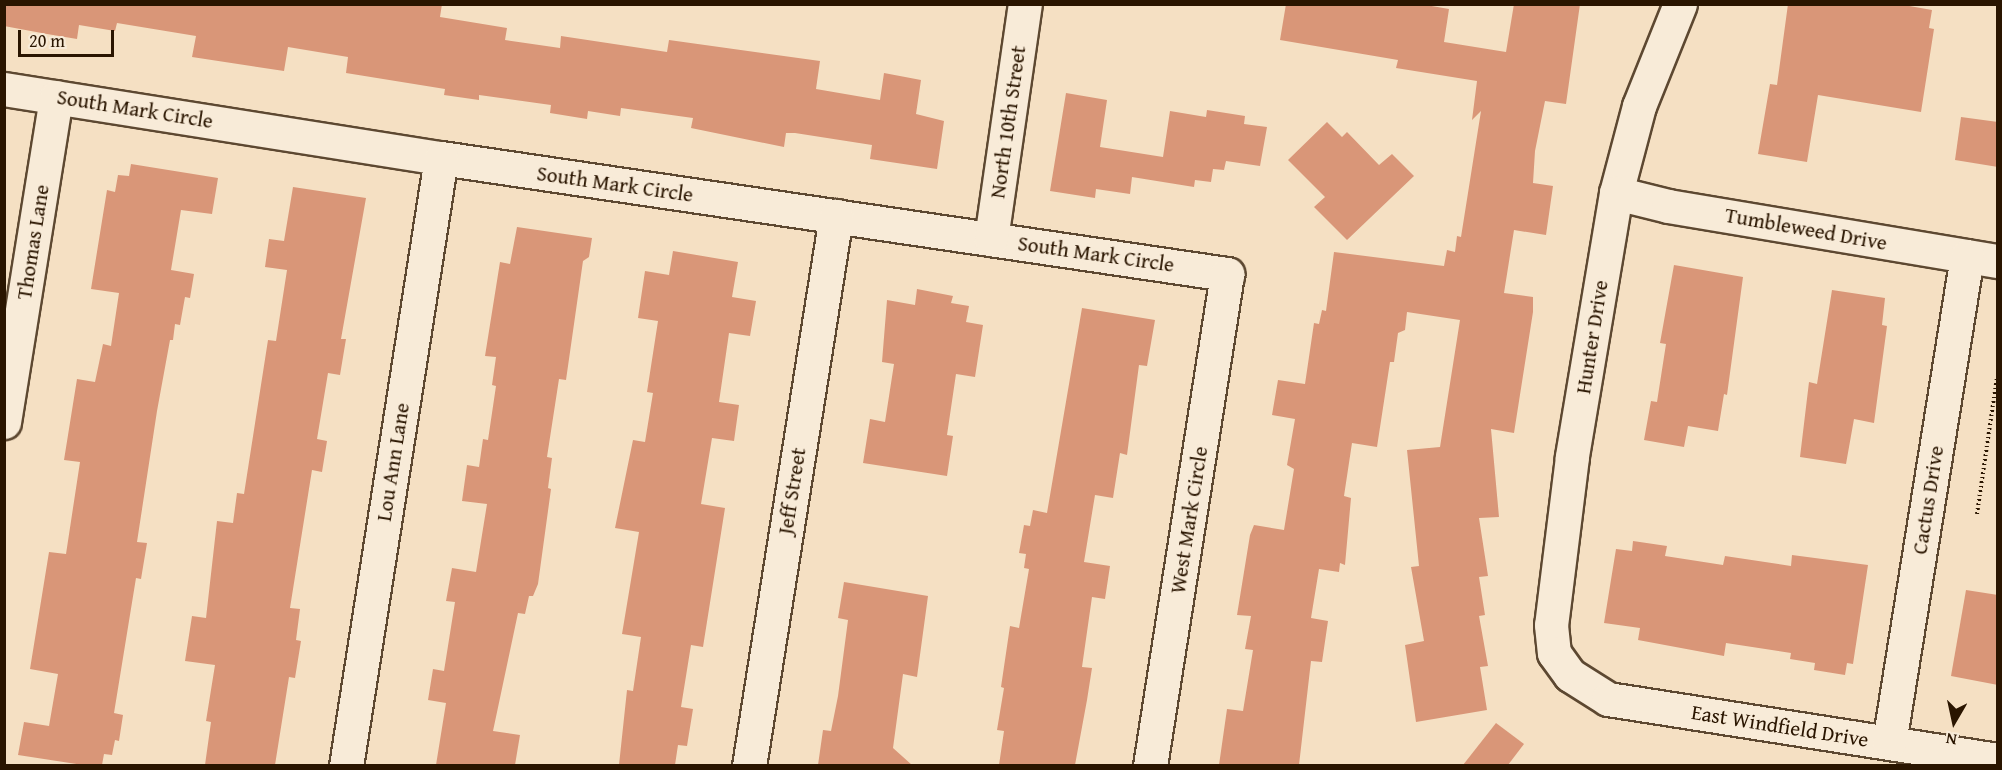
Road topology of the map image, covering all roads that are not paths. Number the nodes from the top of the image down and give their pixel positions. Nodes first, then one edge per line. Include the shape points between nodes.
1 (1025, 4) edge
2 (1680, 4) edge
3 (4, 88) edge
4 (56, 97) junction
5 (441, 158) junction
6 (1616, 193) junction
7 (836, 216) junction
8 (991, 239) junction
9 (1982, 258) edge
10 (1227, 274) joint
11 (4, 422) edge
12 (1570, 675) joint
13 (1889, 743) junction
14 (1998, 760) edge
15 (346, 765) edge
16 (749, 765) edge
17 (1150, 765) edge

1 - 8 street, North 10th Street
2 - 6 street, Hunter Drive via 1639,106
3 - 4 street, South Mark Circle
4 - 5 street, South Mark Circle
4 - 11 street, Thomas Lane
5 - 7 street, South Mark Circle
5 - 15 street, Lou Ann Lane
6 - 9 street, Tumbleweed Drive via 1668,206
6 - 12 street, Hunter Drive via 1572,457 1551,626 1554,653
7 - 8 street, South Mark Circle
7 - 16 street, Jeff Street
8 - 10 street, South Mark Circle
9 - 13 street, Cactus Drive
10 - 17 street, West Mark Circle
12 - 13 street, East Windfield Drive via 1608,699
13 - 14 street, East Windfield Drive

